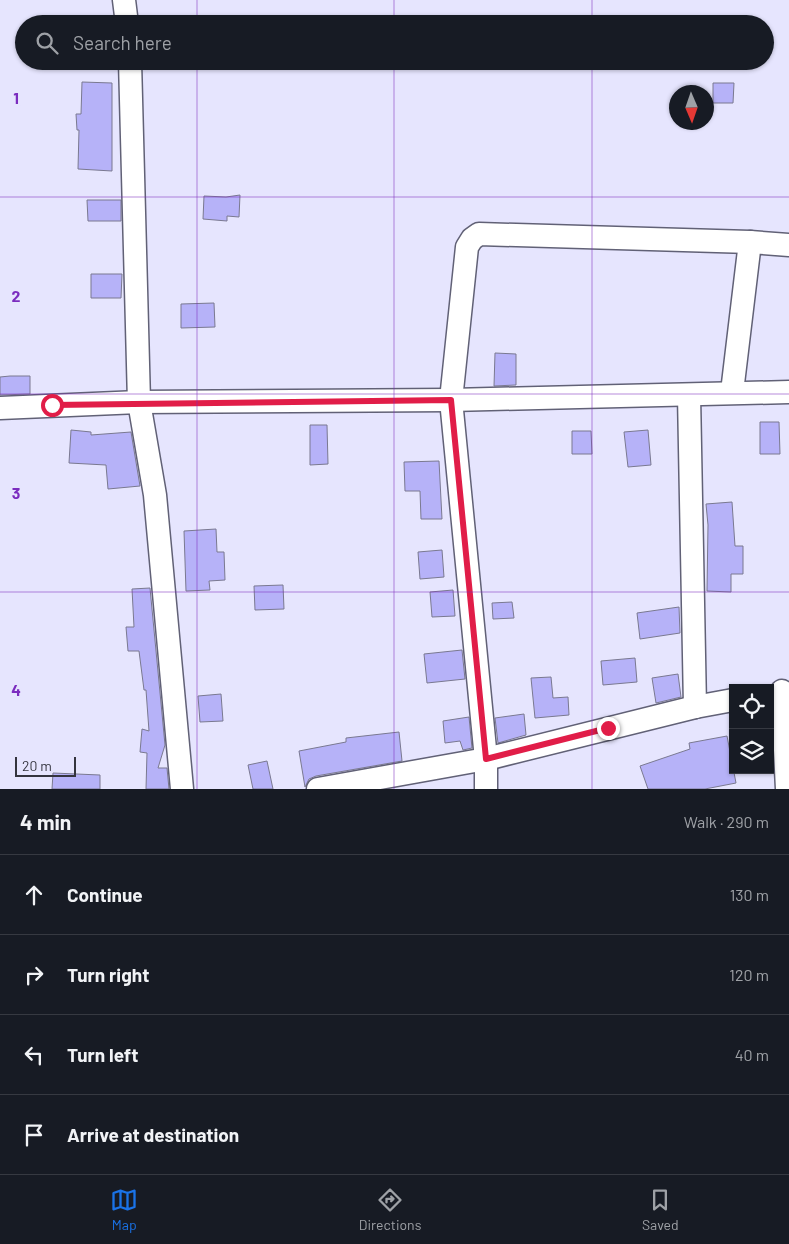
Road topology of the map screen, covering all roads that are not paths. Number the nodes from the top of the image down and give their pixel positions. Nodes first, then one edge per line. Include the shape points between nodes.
1 (124, 0) edge
2 (126, 15) edge
3 (130, 70) edge
4 (750, 242) junction
5 (789, 245) edge
6 (732, 392) junction
7 (789, 392) edge
8 (689, 394) junction
9 (451, 400) junction
10 (140, 402) junction
11 (0, 408) edge
12 (780, 691) edge
13 (729, 701) edge
14 (695, 707) junction
15 (486, 759) junction
16 (182, 789) edge
17 (318, 789) edge
18 (486, 789) edge
19 (787, 789) edge

1 - 2 street
3 - 10 street
4 - 5 street
4 - 6 street
4 - 9 street via 479,234 467,247
6 - 7 street
6 - 8 street
8 - 9 street
8 - 14 street
9 - 10 street
9 - 15 street
10 - 11 street
10 - 16 street via 156,505
12 - 19 street
13 - 14 street
14 - 15 street
15 - 17 street
15 - 18 street

